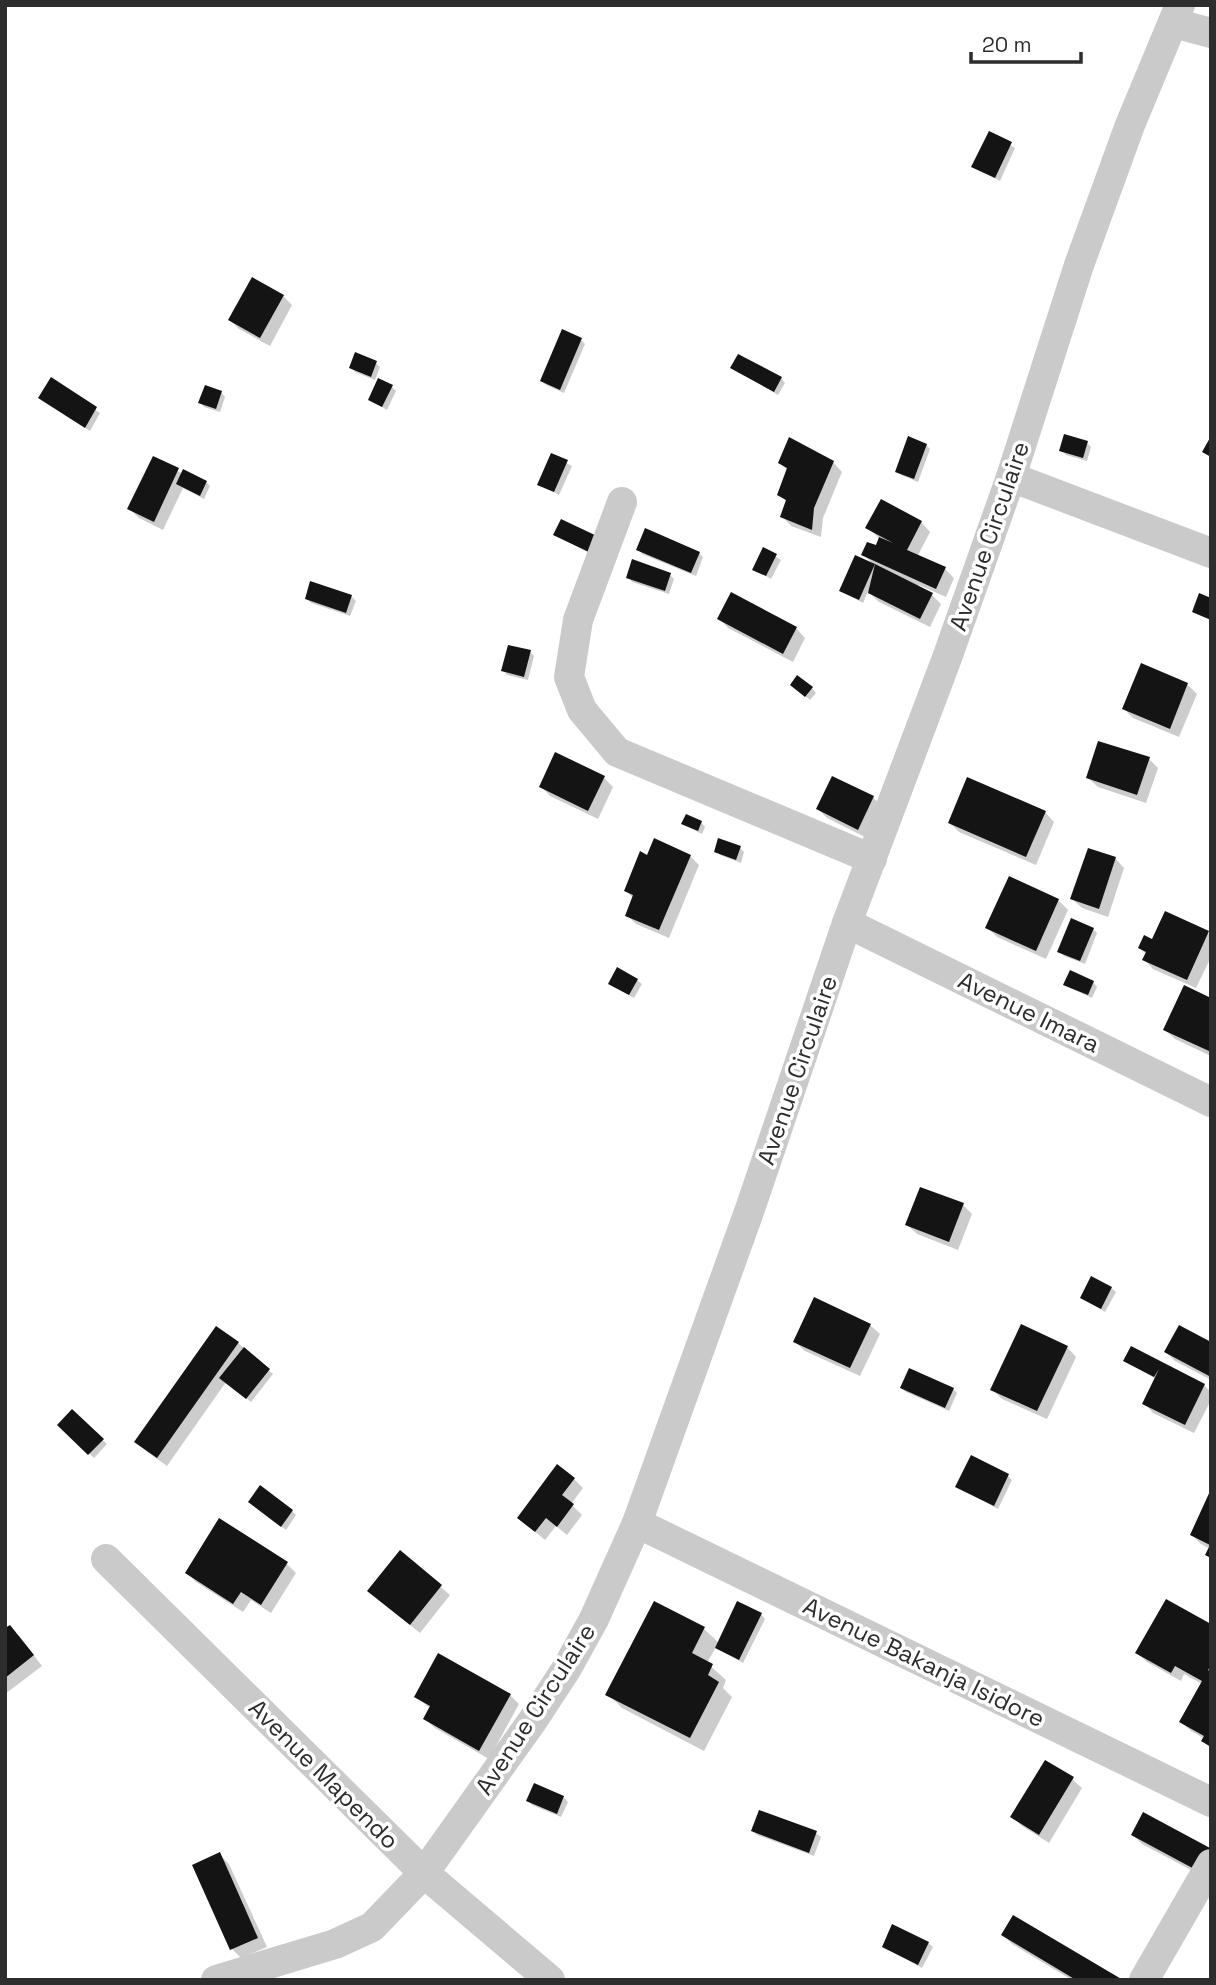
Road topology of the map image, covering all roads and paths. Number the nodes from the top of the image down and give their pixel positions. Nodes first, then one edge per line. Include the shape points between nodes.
1 (1177, 14) edge
2 (1211, 33) edge
3 (1011, 477) junction
4 (622, 502) dead end
5 (1211, 553) edge
6 (872, 859) junction
7 (847, 922) junction
8 (1211, 1102) edge
9 (637, 1522) junction
10 (106, 1559) dead end
11 (1211, 1802) edge
12 (1211, 1864) edge
13 (424, 1873) junction
14 (216, 1980) edge
15 (550, 1980) edge
16 (1144, 1980) edge

1 - 2 street
1 - 3 street, Avenue Circulaire via 1079,265
3 - 5 street
3 - 6 street, Avenue Circulaire
4 - 6 street via 578,620 569,677 582,710 617,751
6 - 7 street, Avenue Circulaire
7 - 8 street, Avenue Imara
7 - 9 street, Avenue Circulaire
9 - 11 street, Avenue Bakanja Isidore
9 - 13 street, Avenue Circulaire via 567,1668
10 - 13 street, Avenue Mapendo
12 - 16 street
13 - 14 street, Avenue Circulaire via 372,1927 335,1944
13 - 15 street, Avenue Mapendo

